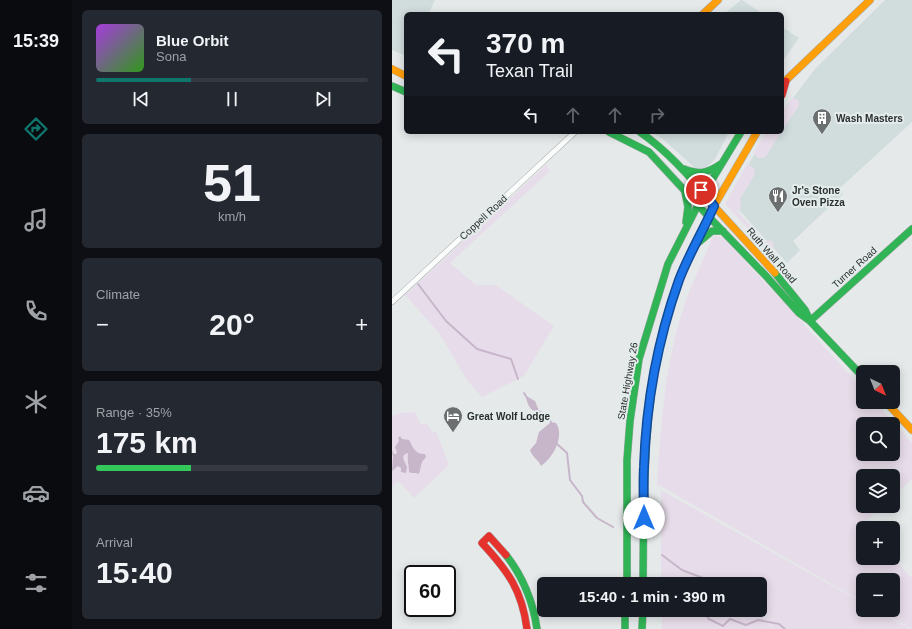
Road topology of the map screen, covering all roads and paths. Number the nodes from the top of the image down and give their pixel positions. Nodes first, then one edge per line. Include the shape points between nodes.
1 (718, 0) edge
2 (870, 0) edge
3 (705, 12) edge
4 (392, 69) edge
5 (404, 75) edge
6 (784, 83) edge
7 (392, 86) edge
8 (404, 91) edge
9 (573, 134) edge
10 (613, 134) edge
11 (643, 134) edge
12 (740, 134) edge
13 (756, 134) edge
14 (721, 164) junction
15 (683, 168) junction
16 (684, 190) junction
17 (704, 193) junction
18 (698, 204) junction
19 (714, 206) junction
20 (709, 217) junction
21 (912, 229) edge
22 (723, 231) junction
23 (683, 232) junction
24 (693, 249) junction
25 (392, 302) edge
26 (810, 321) junction
27 (856, 370) edge
28 (892, 409) edge
29 (912, 430) edge
30 (627, 577) edge
31 (643, 577) edge
32 (625, 617) edge
33 (643, 617) edge
34 (527, 629) edge
35 (537, 629) edge
36 (626, 629) edge
37 (642, 629) edge

1 - 3 main road
2 - 6 main road
4 - 5 main road
7 - 8 main road
9 - 25 street, Coppell Road
10 - 16 main road, Ruth Wall Road via 649,152
11 - 15 main road, Ruth Wall Road
12 - 14 main road, State Highway 26
13 - 19 main road
14 - 15 main road via 712,171 700,174
14 - 17 main road, State Highway 26
15 - 17 main road, Ruth Wall Road
16 - 18 main road, Ruth Wall Road
16 - 23 main road via 688,206
17 - 18 main road, State Highway 26
17 - 19 main road, Ruth Wall Road
18 - 20 main road, Ruth Wall Road
18 - 23 main road, State Highway 26
19 - 20 main road
19 - 26 main road, Ruth Wall Road via 780,279 805,310
20 - 22 main road, Ruth Wall Road
20 - 24 main road
21 - 26 main road, Turner Road
22 - 24 main road via 712,231
22 - 26 main road, Ruth Wall Road via 799,313
23 - 30 main road, State Highway 26 via 668,264 648,327 634,388 627,460
24 - 31 main road via 668,312 649,408 644,467
26 - 27 main road, Ruth Wall Road
28 - 29 main road
32 - 36 main road
33 - 37 main road
34 - 35 main road via 526,615 518,590 506,569 482,543 489,536 512,562 526,586 536,613

